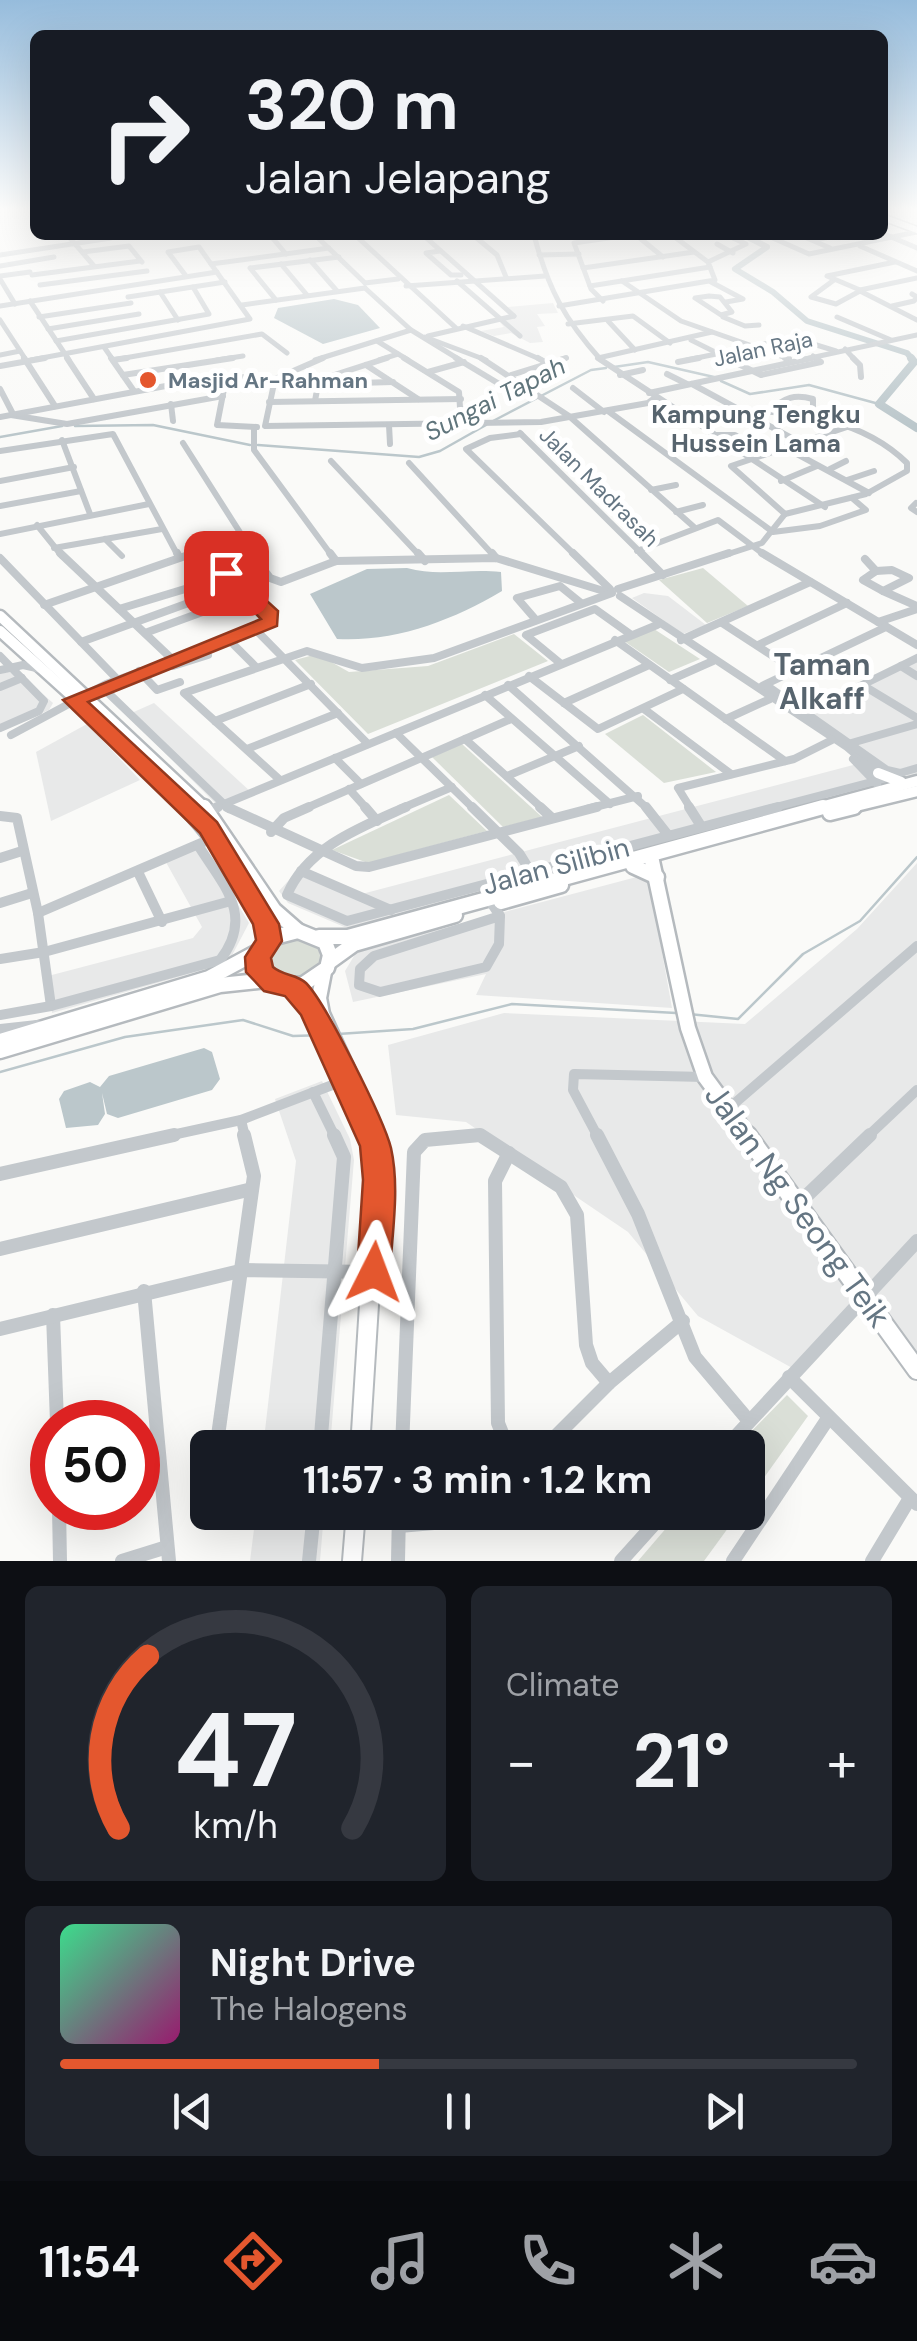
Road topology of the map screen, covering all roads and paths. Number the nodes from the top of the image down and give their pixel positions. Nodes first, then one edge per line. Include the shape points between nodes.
1 (37, 281) edge
2 (72, 281) edge
3 (155, 281) edge
4 (260, 281) edge
5 (295, 281) edge
6 (328, 281) edge
7 (360, 281) edge
8 (389, 281) edge
9 (400, 281) edge
10 (457, 281) joint
11 (475, 281) edge
12 (547, 281) edge
13 (588, 281) edge
14 (628, 281) edge
15 (833, 281) edge
16 (836, 281) edge
17 (895, 281) edge
18 (225, 282) joint
19 (622, 282) junction
20 (711, 282) joint
21 (40, 285) junction
22 (121, 286) junction
23 (365, 286) junction
24 (406, 286) junction
25 (590, 286) junction
26 (193, 287) junction
27 (97, 290) junction
28 (860, 290) junction
29 (337, 291) junction
30 (160, 292) junction
31 (4, 294) edge
32 (912, 294) dead end
33 (307, 295) junction
34 (642, 295) junction
35 (51, 298) junction
36 (129, 300) junction
37 (276, 300) junction
38 (30, 301) junction
39 (603, 301) junction
40 (726, 302) junction
41 (15, 304) junction
42 (242, 305) junction
43 (0, 306) edge
44 (108, 306) junction
45 (559, 306) junction
46 (890, 306) junction
47 (627, 311) dead end
48 (138, 314) junction
49 (633, 316) junction
50 (720, 316) junction
51 (837, 316) dead end
52 (39, 317) junction
53 (0, 320) edge
54 (178, 320) junction
55 (499, 320) junction
56 (608, 321) junction
57 (917, 321) edge
58 (568, 324) junction
59 (759, 325) dead end
60 (145, 326) junction
61 (459, 327) junction
62 (219, 328) junction
63 (48, 330) junction
64 (411, 330) junction
65 (712, 332) junction
66 (520, 336) dead end
67 (917, 336) edge
68 (425, 337) junction
69 (154, 338) junction
70 (228, 340) junction
71 (377, 340) junction
72 (691, 340) junction
73 (888, 340) junction
74 (56, 341) junction
75 (670, 344) junction
76 (757, 345) junction
77 (104, 347) junction
78 (322, 347) dead end
79 (844, 349) junction
80 (636, 350) junction
81 (20, 351) junction
82 (836, 351) junction
83 (287, 353) dead end
84 (65, 354) junction
85 (331, 354) junction
86 (398, 354) junction
87 (716, 354) junction
88 (0, 355) edge
89 (243, 356) junction
90 (813, 356) junction
91 (566, 358) dead end
92 (598, 358) junction
93 (113, 360) junction
94 (792, 360) junction
95 (27, 361) junction
96 (464, 361) junction
97 (543, 362) junction
98 (678, 362) dead end
99 (366, 365) junction
100 (0, 366) edge
101 (171, 368) junction
102 (244, 369) junction
103 (644, 370) dead end
104 (748, 370) junction
105 (428, 372) junction
106 (560, 372) dead end
107 (508, 373) junction
108 (618, 373) junction
109 (668, 374) dead end
110 (123, 375) junction
111 (761, 375) joint
112 (219, 376) junction
113 (488, 376) junction
114 (861, 377) dead end
115 (274, 379) junction
116 (179, 382) junction
117 (393, 382) junction
118 (689, 383) junction
119 (318, 384) junction
120 (506, 388) dead end
121 (573, 388) dead end
122 (640, 388) junction
123 (0, 389) edge
124 (134, 391) junction
125 (654, 395) junction
126 (223, 396) junction
127 (94, 399) junction
128 (419, 399) junction
129 (461, 399) junction
130 (315, 401) junction
131 (371, 401) junction
132 (269, 402) junction
133 (171, 404) junction
134 (55, 406) junction
135 (484, 408) dead end
136 (462, 409) junction
137 (742, 410) junction
138 (857, 410) dead end
139 (771, 411) junction
140 (606, 412) junction
141 (12, 414) junction
142 (0, 416) edge
143 (565, 416) junction
144 (813, 416) junction
145 (830, 419) junction
146 (173, 421) dead end
147 (549, 421) joint
148 (530, 422) joint
149 (461, 423) junction
150 (370, 425) junction
151 (389, 425) junction
152 (265, 426) junction
153 (511, 426) junction
154 (847, 427) junction
155 (254, 430) junction
156 (23, 435) dead end
157 (712, 436) junction
158 (812, 438) junction
159 (62, 440) junction
160 (182, 442) dead end
161 (799, 442) junction
162 (390, 444) dead end
163 (29, 446) junction
164 (832, 446) dead end
165 (784, 447) junction
166 (0, 452) edge
167 (763, 452) junction
168 (745, 459) junction
169 (331, 461) dead end
170 (846, 461) dead end
171 (408, 463) dead end
172 (817, 466) junction
173 (74, 468) junction
174 (830, 469) junction
175 (874, 472) dead end
176 (847, 480) junction
177 (0, 481) edge
178 (780, 482) junction
179 (676, 485) dead end
180 (651, 490) junction
181 (81, 491) junction
182 (869, 493) junction
183 (852, 498) junction
184 (916, 503) edge
185 (149, 504) junction
186 (703, 505) dead end
187 (0, 506) edge
188 (825, 507) junction
189 (676, 512) junction
190 (917, 512) edge
191 (90, 514) junction
192 (785, 514) junction
193 (37, 524) junction
194 (694, 527) junction
195 (162, 528) junction
196 (773, 532) junction
197 (0, 534) edge
198 (105, 540) junction
199 (751, 546) junction
200 (54, 548) junction
201 (637, 551) junction
202 (122, 556) dead end
203 (0, 558) edge
204 (179, 558) junction
205 (496, 558) junction
206 (865, 559) dead end
207 (425, 561) junction
208 (336, 562) junction
209 (261, 566) junction
210 (876, 572) junction
211 (226, 573) junction
212 (663, 575) junction
213 (810, 582) junction
214 (238, 585) junction
215 (95, 587) junction
216 (883, 590) junction
217 (617, 593) junction
218 (592, 594) junction
219 (249, 595) junction
220 (847, 603) junction
221 (44, 605) junction
222 (634, 607) joint
223 (917, 607) edge
224 (118, 609) junction
225 (0, 616) edge
226 (536, 620) junction
227 (132, 622) junction
228 (722, 623) junction
229 (658, 624) junction
230 (882, 624) junction
231 (256, 630) junction
232 (0, 631) edge
233 (145, 633) junction
234 (630, 634) junction
235 (228, 639) junction
236 (615, 640) junction
237 (681, 640) junction
238 (81, 642) junction
239 (758, 645) junction
240 (917, 645) edge
241 (23, 652) junction
242 (208, 655) dead end
243 (0, 656) edge
244 (284, 656) junction
245 (917, 658) edge
246 (174, 661) junction
247 (712, 661) junction
248 (560, 662) junction
249 (649, 665) junction
250 (256, 666) junction
251 (901, 666) junction
252 (12, 667) junction
253 (0, 670) edge
254 (41, 670) junction
255 (796, 670) junction
256 (139, 672) junction
257 (529, 676) junction
258 (917, 676) edge
259 (22, 678) junction
260 (118, 680) junction
261 (670, 680) junction
262 (311, 684) junction
263 (766, 684) junction
264 (508, 685) junction
265 (864, 686) junction
266 (0, 687) edge
267 (182, 688) junction
268 (104, 690) junction
269 (683, 690) junction
270 (755, 690) junction
271 (485, 695) junction
272 (770, 699) junction
273 (82, 701) junction
274 (564, 703) junction
275 (644, 709) junction
276 (65, 711) joint
277 (338, 713) junction
278 (132, 714) junction
279 (802, 715) junction
280 (915, 718) edge
281 (511, 719) junction
282 (726, 719) junction
283 (215, 721) junction
284 (0, 728) edge
285 (128, 732) junction
286 (396, 733) junction
287 (11, 735) junction
288 (466, 739) junction
289 (0, 740) edge
290 (368, 744) junction
291 (841, 744) junction
292 (579, 746) junction
293 (247, 749) junction
294 (421, 757) junction
295 (555, 757) junction
296 (335, 758) junction
297 (784, 762) junction
298 (917, 768) edge
299 (731, 774) junction
300 (507, 776) junction
301 (280, 780) junction
302 (884, 782) junction
303 (361, 784) junction
304 (916, 785) edge
305 (452, 786) junction
306 (348, 790) junction
307 (638, 796) junction
308 (225, 804) junction
309 (610, 804) junction
310 (208, 811) junction
311 (837, 811) junction
312 (0, 816) edge
313 (552, 818) junction
314 (377, 822) junction
315 (701, 826) junction
316 (271, 832) junction
317 (499, 833) junction
318 (668, 835) junction
319 (215, 836) junction
320 (198, 845) junction
321 (22, 851) junction
322 (320, 851) junction
323 (673, 855) junction
324 (0, 858) edge
325 (652, 861) junction
326 (634, 862) junction
327 (301, 871) junction
328 (138, 872) junction
329 (657, 877) junction
330 (533, 879) junction
331 (554, 887) junction
332 (32, 893) junction
333 (231, 901) junction
334 (477, 901) junction
335 (0, 904) edge
336 (499, 906) junction
337 (393, 910) junction
338 (38, 913) junction
339 (162, 922) junction
340 (298, 932) junction
341 (319, 937) junction
342 (265, 946) junction
343 (917, 946) edge
344 (44, 952) junction
345 (0, 960) edge
346 (326, 967) junction
347 (268, 980) junction
348 (293, 986) junction
349 (51, 1006) junction
350 (0, 1015) edge
351 (319, 1015) junction
352 (57, 1022) junction
353 (0, 1028) edge
354 (0, 1041) edge
355 (0, 1050) edge
356 (705, 1077) junction
357 (348, 1078) junction
358 (917, 1090) edge
359 (313, 1092) junction
360 (726, 1111) junction
361 (240, 1120) junction
362 (510, 1153) junction
363 (0, 1174) edge
364 (252, 1188) junction
365 (794, 1206) junction
366 (917, 1241) edge
367 (0, 1249) edge
368 (244, 1270) junction
369 (338, 1272) junction
370 (374, 1272) junction
371 (144, 1291) junction
372 (864, 1298) junction
373 (54, 1314) junction
374 (683, 1321) junction
375 (0, 1329) edge
376 (917, 1370) edge
377 (788, 1377) junction
378 (609, 1383) junction
379 (56, 1400) edge
380 (827, 1420) junction
381 (749, 1421) junction
382 (219, 1430) edge
383 (322, 1430) edge
384 (361, 1430) edge
385 (403, 1430) edge
386 (501, 1430) edge
387 (562, 1430) edge
388 (741, 1430) edge
389 (914, 1501) edge
390 (59, 1530) edge
391 (312, 1530) edge
392 (355, 1530) edge
393 (399, 1530) edge
394 (649, 1530) edge
395 (168, 1554) edge
396 (60, 1561) edge
397 (122, 1561) edge
398 (309, 1561) edge
399 (352, 1561) edge
400 (398, 1561) edge
401 (621, 1561) edge
402 (733, 1561) edge
403 (872, 1561) edge

1 - 21 street
2 - 21 street
3 - 22 street
4 - 37 street
5 - 33 street
6 - 29 street
7 - 23 street
8 - 23 street
9 - 24 street
10 - 24 street
10 - 55 street
11 - 55 street via 514,316
12 - 45 street
13 - 25 street
14 - 19 street
15 - 28 street via 811,297 836,304
16 - 28 street
17 - 28 street
18 - 26 street
18 - 42 street
19 - 25 street
19 - 34 street
20 - 34 street
20 - 40 street via 743,298
21 - 35 street
22 - 27 street
22 - 36 street
23 - 29 street
23 - 64 street
24 - 61 street
25 - 39 street
26 - 30 street
26 - 54 street via 209,314
27 - 35 street
27 - 44 street
28 - 46 street
29 - 33 street
30 - 36 street
30 - 54 street
31 - 41 street
32 - 46 street via 914,302
33 - 37 street
34 - 39 street
34 - 65 street
35 - 38 street
36 - 44 street
36 - 48 street
37 - 42 street
38 - 41 street
38 - 52 street
39 - 45 street
40 - 50 street via 732,312
40 - 50 street via 695,298
41 - 43 street
42 - 62 street via 250,319
44 - 52 street
45 - 58 street
46 - 57 street
47 - 49 street
48 - 60 street
48 - 63 street
49 - 56 street
49 - 75 street
50 - 59 street
51 - 73 street
52 - 63 street
53 - 81 street
54 - 60 street
55 - 61 street
55 - 66 street
56 - 58 street
56 - 80 street
58 - 92 street
60 - 69 street
60 - 74 street
61 - 68 street
61 - 97 street
62 - 69 street
62 - 70 street
63 - 74 street
64 - 68 street
64 - 71 street
65 - 72 street
65 - 76 street
67 - 73 street, Jalan Raja
68 - 96 street
68 - 107 street
69 - 77 street
70 - 83 street via 263,332
70 - 89 street
70 - 93 street
71 - 85 street
71 - 86 street
72 - 75 street
72 - 87 street
73 - 79 street, Jalan Raja
74 - 84 street
75 - 80 street
76 - 82 street via 788,337
76 - 94 street
77 - 84 street
77 - 93 street
78 - 85 street
79 - 82 street, Jalan Raja
79 - 114 street
80 - 92 street
81 - 88 street
81 - 95 street
82 - 90 street, Jalan Raja
84 - 95 street
84 - 127 street
85 - 115 street
86 - 99 street
86 - 105 street
87 - 98 street
87 - 104 street
89 - 101 street
89 - 102 street
90 - 94 street, Jalan Raja
90 - 111 street via 822,362
91 - 97 street
92 - 108 street
93 - 110 street
94 - 104 street, Jalan Raja
95 - 100 street
95 - 134 street
96 - 105 street
96 - 113 street
97 - 106 street
97 - 107 street
99 - 117 street
99 - 119 street
101 - 110 street
101 - 116 street
102 - 112 street
102 - 115 street
103 - 108 street
104 - 111 street
104 - 118 street, Jalan Raja
105 - 129 street
107 - 113 street
107 - 143 street
108 - 122 street
109 - 118 street
110 - 124 street
112 - 116 street
112 - 126 street
113 - 120 street
115 - 132 street
116 - 124 street
117 - 119 street
117 - 128 street
118 - 125 street, Jalan Raja
118 - 137 street
119 - 130 street
121 - 140 street
122 - 125 street
122 - 125 street
123 - 141 street
124 - 127 street
125 - 140 street
125 - 157 street
126 - 133 street
126 - 155 street via 217,425
127 - 134 street
128 - 129 street
128 - 131 street
129 - 136 street
130 - 131 street
130 - 132 street
131 - 150 street
132 - 152 street
133 - 141 street via 67,424 28,422
133 - 146 street
134 - 141 street
135 - 136 street
136 - 149 street
137 - 139 street
137 - 161 street
138 - 145 street
139 - 144 street
139 - 144 street via 783,398 800,395 813,399
140 - 143 street
140 - 196 street
141 - 142 street
143 - 147 street
143 - 180 street
144 - 145 street
145 - 154 street
147 - 148 street
148 - 153 street
149 - 151 street
149 - 153 street
150 - 151 street
150 - 152 street
151 - 162 street
152 - 155 street
153 - 201 street, Jalan Madrasah
153 - 218 street via 466,449
154 - 158 street
154 - 182 street via 900,450 907,463 906,471
155 - 208 street via 253,446
156 - 163 street
157 - 167 street via 735,435
157 - 168 street
158 - 161 street
158 - 164 street
159 - 163 street
159 - 173 street
159 - 185 street via 114,434
160 - 209 street
161 - 165 street
163 - 166 street
165 - 167 street
165 - 172 street
167 - 168 street
168 - 178 street
168 - 192 street via 732,470
169 - 207 street
170 - 174 street
171 - 205 street
172 - 174 street
172 - 178 street
173 - 177 street
173 - 181 street
174 - 176 street
175 - 176 street
176 - 182 street
178 - 188 street
179 - 180 street
180 - 189 street
181 - 187 street
181 - 191 street
182 - 183 street
183 - 188 street
183 - 196 street via 865,512
184 - 190 street via 910,506
185 - 191 street
185 - 195 street
186 - 189 street
188 - 192 street
189 - 194 street
191 - 193 street
192 - 196 street
193 - 197 street
193 - 200 street
194 - 199 street via 718,520
194 - 201 street
195 - 198 street
195 - 204 street
196 - 199 street
198 - 200 street
198 - 202 street
199 - 212 street
199 - 213 street
200 - 215 street
201 - 212 street, Jalan Madrasah
203 - 221 street
204 - 211 street via 210,557
204 - 215 street
205 - 207 street
205 - 218 street
206 - 210 street
207 - 208 street
208 - 209 street via 281,582
209 - 211 street
210 - 216 street via 863,580
210 - 216 street via 909,578
211 - 214 street
211 - 224 street
212 - 217 street
213 - 220 street
213 - 228 street
214 - 219 street
214 - 227 street
215 - 221 street
215 - 224 street
216 - 223 street
217 - 218 street
217 - 218 street
217 - 222 street
218 - 226 street
218 - 226 street via 560,586 518,598
219 - 231 street via 272,619
219 - 233 street
220 - 230 street
220 - 239 street
221 - 238 street
222 - 229 street
223 - 230 street
224 - 227 street
225 - 273 main road
226 - 244 street via 434,658 386,666 352,667 319,651
227 - 233 street
227 - 238 street
228 - 237 street
228 - 239 street
229 - 234 street
229 - 237 street
230 - 240 street
230 - 255 street
231 - 235 street
231 - 244 street
232 - 241 main road
233 - 246 street
234 - 236 street
234 - 248 street via 595,609 526,635
235 - 246 street
235 - 250 street
236 - 248 street
236 - 249 street
237 - 247 street
238 - 260 street
239 - 255 street
241 - 252 street
241 - 254 main road
242 - 246 street
243 - 252 street
244 - 250 street
244 - 262 street
245 - 251 street
246 - 256 street
247 - 261 street
247 - 270 street
248 - 257 street
249 - 261 street
249 - 274 street
250 - 267 street
251 - 258 street
251 - 265 street
252 - 253 street
252 - 254 street
252 - 259 street
254 - 273 main road
255 - 263 street
256 - 260 street
256 - 267 street via 158,690
257 - 264 street
257 - 274 street
259 - 266 street
259 - 284 street via 43,706
260 - 268 street
260 - 273 street
261 - 269 street
262 - 277 street
262 - 283 street
263 - 270 street
263 - 279 street
264 - 271 street
264 - 292 street
265 - 279 street
265 - 280 street
267 - 283 street
268 - 273 street
268 - 278 street
269 - 275 street
269 - 282 street
270 - 272 street
271 - 281 street
271 - 286 street
272 - 279 street
272 - 282 street
273 - 276 main road
273 - 285 main road
273 - 287 street
273 - 319 main road
274 - 275 street via 598,729
275 - 299 street
276 - 287 street
277 - 290 street
277 - 293 street
278 - 285 street
278 - 308 street
279 - 291 street
279 - 291 street
280 - 291 street
281 - 288 street
281 - 295 street
282 - 297 street
283 - 293 street
285 - 310 main road
286 - 290 street
286 - 294 street
287 - 289 street
288 - 294 street
288 - 300 street
290 - 296 street
291 - 297 street
291 - 302 street
291 - 302 street
292 - 295 street
292 - 307 street
293 - 301 street
294 - 303 street
294 - 305 street
295 - 300 street
295 - 309 street
296 - 301 street
296 - 303 street
297 - 299 street
298 - 302 street
299 - 315 street via 678,788
300 - 313 street
301 - 308 street
302 - 304 main road
302 - 304 main road
302 - 311 main road
302 - 315 street, Jalan Silibin
302 - 326 main road, Jalan Silibin
303 - 306 street
304 - 311 main road, Jalan Silibin
305 - 314 street
305 - 317 street
306 - 314 street
306 - 316 street via 284,818
307 - 309 street
307 - 318 street
308 - 310 street
308 - 316 street
309 - 313 street
310 - 340 main road via 274,910
311 - 323 main road, Jalan Silibin
312 - 321 street via 18,818
313 - 317 street
314 - 322 street
315 - 318 street, Jalan Silibin
316 - 322 street
317 - 322 street via 370,867
317 - 330 street
318 - 330 street, Jalan Silibin
319 - 320 street
319 - 342 main road via 262,914
320 - 328 street
320 - 333 street
321 - 324 street
321 - 332 street
322 - 327 street
323 - 325 main road, Jalan Silibin
323 - 329 main road
325 - 326 main road, Jalan Silibin
325 - 329 main road, Jalan Ng Seong Teik
326 - 329 main road
326 - 330 main road, Jalan Silibin
326 - 331 main road, Jalan Silibin
327 - 337 street
327 - 337 street, Jalan Silibin via 286,892 294,900 347,921
328 - 338 street
328 - 339 street
329 - 356 main road, Jalan Ng Seong Teik via 688,1028
330 - 331 main road
330 - 334 main road, Jalan Silibin
330 - 336 main road via 530,891
330 - 337 street, Jalan Silibin
331 - 336 main road, Jalan Silibin
332 - 335 street
332 - 338 street
333 - 339 street
333 - 349 street via 241,930 220,960
334 - 336 main road
334 - 341 main road, Jalan Silibin via 348,937
336 - 336 street via 374,956 360,969 359,985 380,992 486,968 494,957
336 - 346 main road, Jalan Silibin via 354,944
338 - 344 street
339 - 344 street
340 - 341 main road
340 - 342 main road
341 - 346 main road via 328,948
342 - 347 main road via 258,968
342 - 352 main road via 210,978
343 - 360 street
344 - 345 street
344 - 349 street
346 - 348 main road
346 - 351 main road
347 - 348 main road
347 - 355 main road via 220,985
348 - 351 main road
349 - 350 street
351 - 357 main road
352 - 353 street
352 - 354 main road
356 - 360 main road, Jalan Ng Seong Teik
356 - 374 street via 574,1074 577,1102 638,1214
357 - 359 street
357 - 370 main road via 378,1161
358 - 365 street
359 - 361 street
359 - 369 street via 344,1157
360 - 365 main road, Jalan Ng Seong Teik
361 - 363 street
361 - 364 street
362 - 378 street via 574,1204 586,1345
362 - 385 street via 472,1133 426,1140 414,1152
362 - 386 street via 495,1181
364 - 367 street
364 - 368 street
365 - 372 main road, Jalan Ng Seong Teik
366 - 372 street
368 - 369 street
368 - 371 street
368 - 382 street
369 - 370 street
369 - 383 street
370 - 384 main road
371 - 373 street
371 - 395 street
372 - 376 main road, Jalan Ng Seong Teik
372 - 377 street
373 - 375 street
373 - 379 street
374 - 378 street
374 - 381 street via 704,1372
377 - 380 street
377 - 381 street
378 - 387 street
380 - 389 street
380 - 402 street
381 - 388 street
389 - 403 street
390 - 396 street
391 - 398 street
392 - 399 main road
393 - 400 street
394 - 401 street
395 - 397 street

